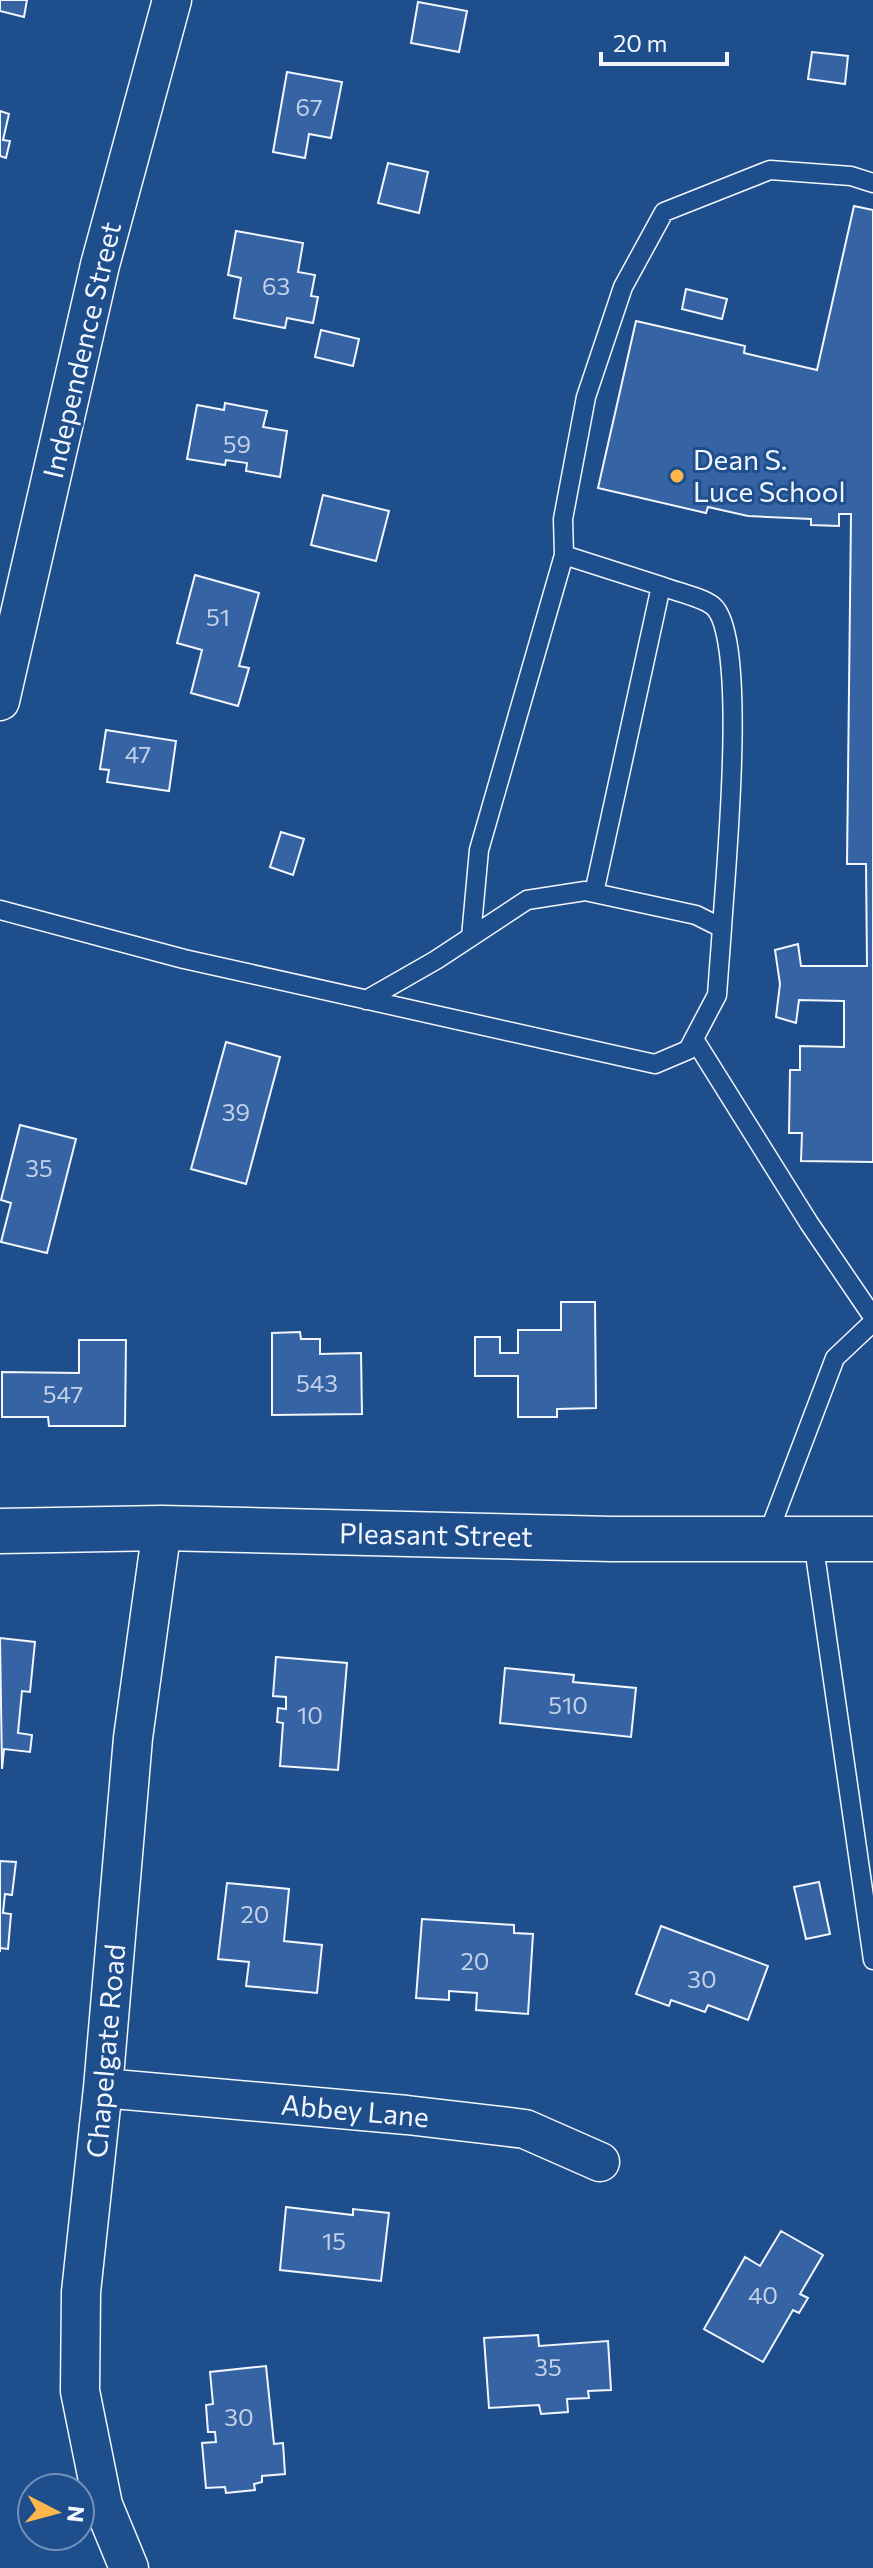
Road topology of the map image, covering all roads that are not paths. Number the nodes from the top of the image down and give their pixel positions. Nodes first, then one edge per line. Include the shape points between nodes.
1 (172, 0) edge
2 (873, 183) edge
3 (564, 555) junction
4 (661, 586) junction
5 (0, 701) edge
6 (594, 893) junction
7 (0, 910) edge
8 (722, 928) junction
9 (471, 937) junction
10 (366, 1000) junction
11 (694, 1039) junction
12 (873, 1320) edge
13 (162, 1528) junction
14 (0, 1531) edge
15 (767, 1537) junction
16 (812, 1537) junction
17 (873, 1539) edge
18 (873, 1960) edge
19 (103, 2088) junction
20 (600, 2162) dead end
21 (129, 2568) edge

1 - 5 street, Independence Street via 100,265
2 - 3 lane via 851,176 770,170 664,212 623,287 586,397 563,519
3 - 4 lane
3 - 9 lane via 479,850
4 - 6 lane
4 - 8 lane via 713,606 727,631 731,744
6 - 8 lane via 696,915
6 - 9 lane via 527,900
7 - 10 lane
8 - 11 lane via 717,995
9 - 10 lane
10 - 11 lane via 655,1064 688,1050
11 - 12 lane
12 - 15 lane via 835,1358
13 - 14 main road, Pleasant Street
13 - 15 main road, Pleasant Street via 612,1539
13 - 19 street, Chapelgate Road via 133,1738
15 - 16 main road, Pleasant Street
16 - 17 main road, Pleasant Street
16 - 18 lane
19 - 20 street, Abbey Lane via 525,2129
19 - 21 street, Chapelgate Road via 81,2292 80,2391 103,2505

